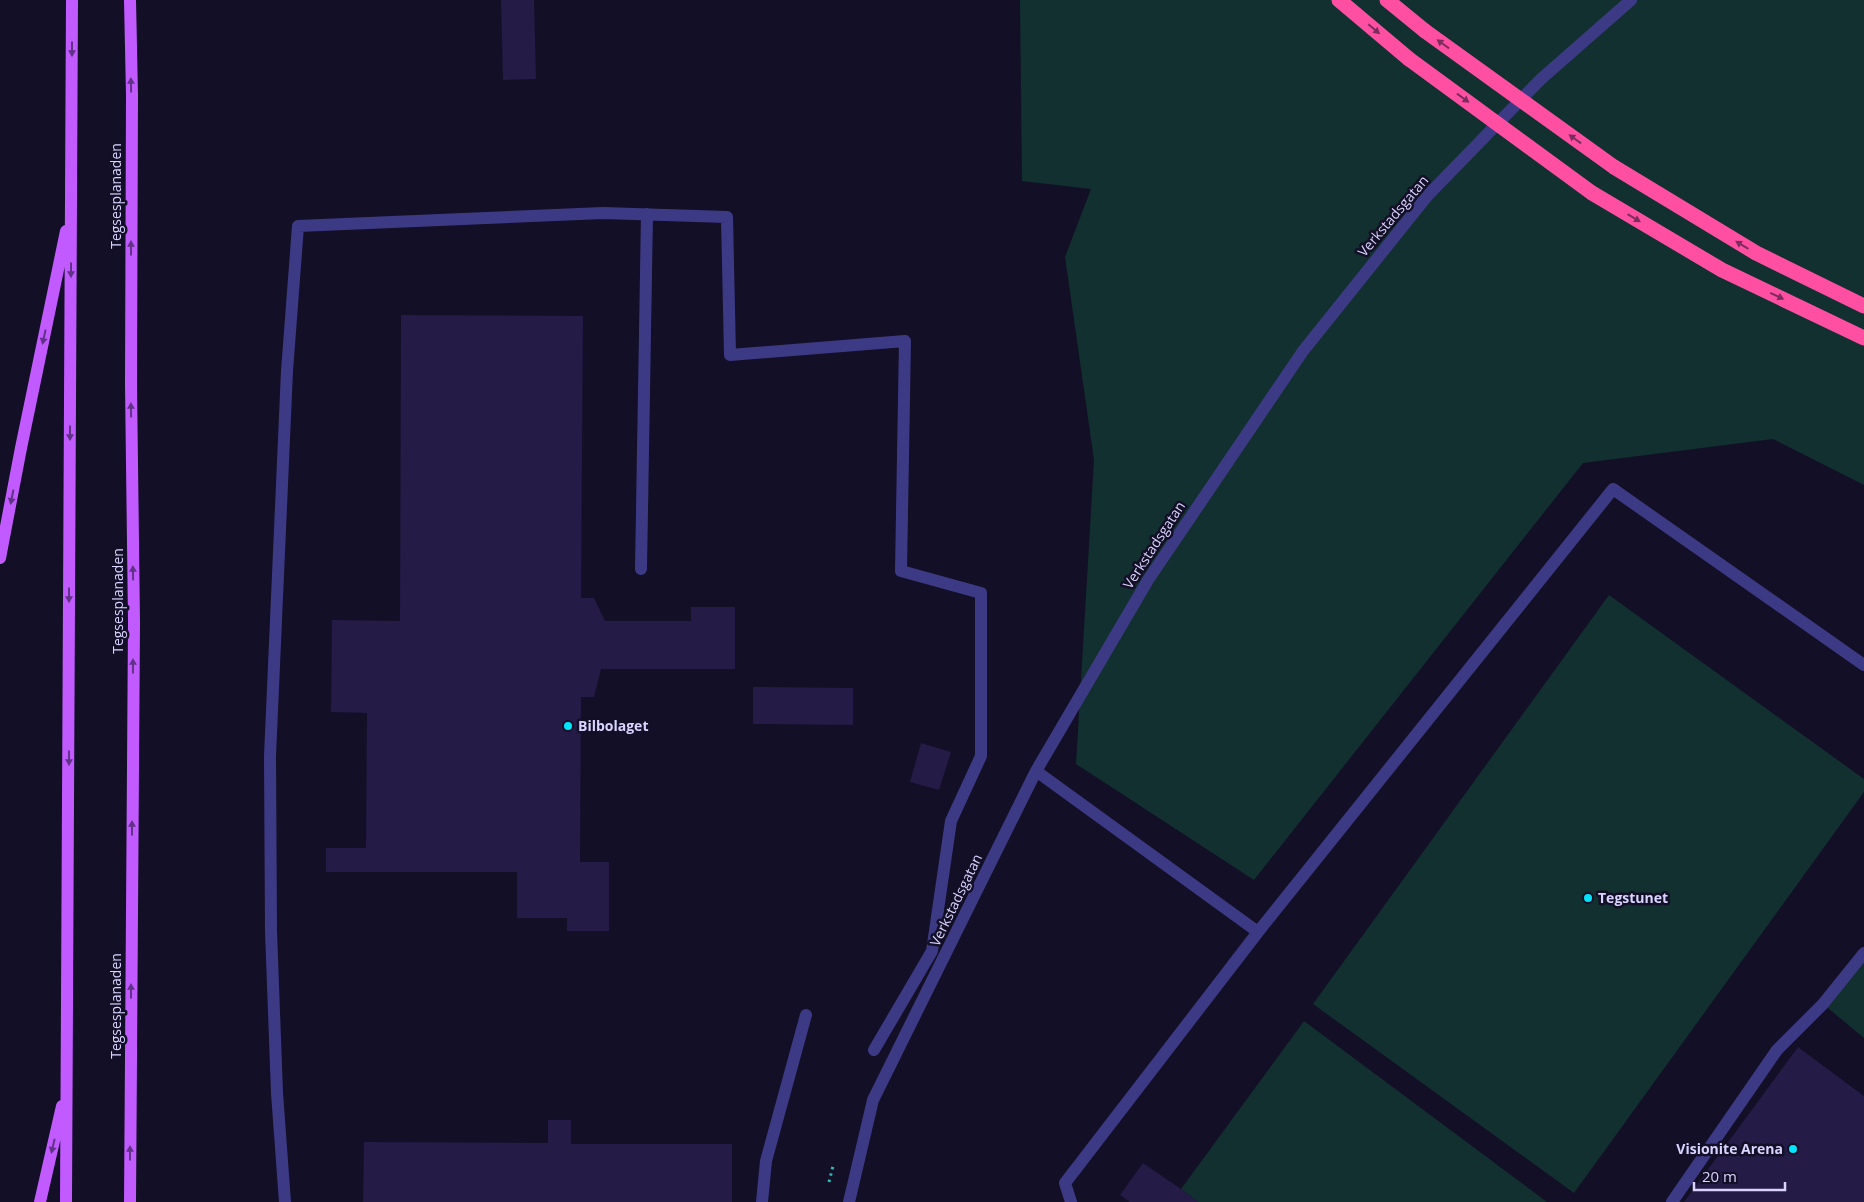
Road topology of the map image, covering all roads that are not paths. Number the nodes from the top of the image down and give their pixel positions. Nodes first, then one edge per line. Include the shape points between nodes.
1 (72, 0) edge
2 (130, 0) edge
3 (1339, 0) edge
4 (1387, 0) edge
5 (1632, 0) edge
6 (71, 204) junction
7 (647, 214) junction
8 (1864, 306) edge
9 (1864, 338) edge
10 (0, 558) edge
11 (641, 569) dead end
12 (1864, 664) edge
13 (1036, 771) junction
14 (1258, 932) junction
15 (1864, 953) edge
16 (806, 1015) dead end
17 (874, 1050) dead end
18 (67, 1081) junction
19 (40, 1202) edge
20 (66, 1202) edge
21 (130, 1202) edge
22 (285, 1202) edge
23 (762, 1202) edge
24 (849, 1202) edge
25 (1071, 1202) edge
26 (1672, 1202) edge

1 -> 6 main road
21 -> 2 main road, Tegsesplanaden via 134,622
3 -> 9 highway, bridge via 1409,59 1592,193 1722,270
8 -> 4 highway, bridge via 1756,253 1614,167
5 - 13 street, Verkstadsgatan via 1541,79 1428,195 1303,351 1148,580
6 -> 10 main road
6 -> 18 main road
7 - 11 street
7 - 17 street via 727,217 730,355 905,342 901,571 981,593 981,756 951,821 932,951
7 - 22 street via 602,213 298,226 287,371 270,756 271,931
12 - 14 street via 1613,489
13 - 14 street
13 - 24 street, Verkstadsgatan via 873,1100
14 - 25 street via 1065,1183
15 - 26 street via 1823,1004 1777,1050
16 - 23 street via 766,1161
18 -> 19 main road
18 - 20 main road

